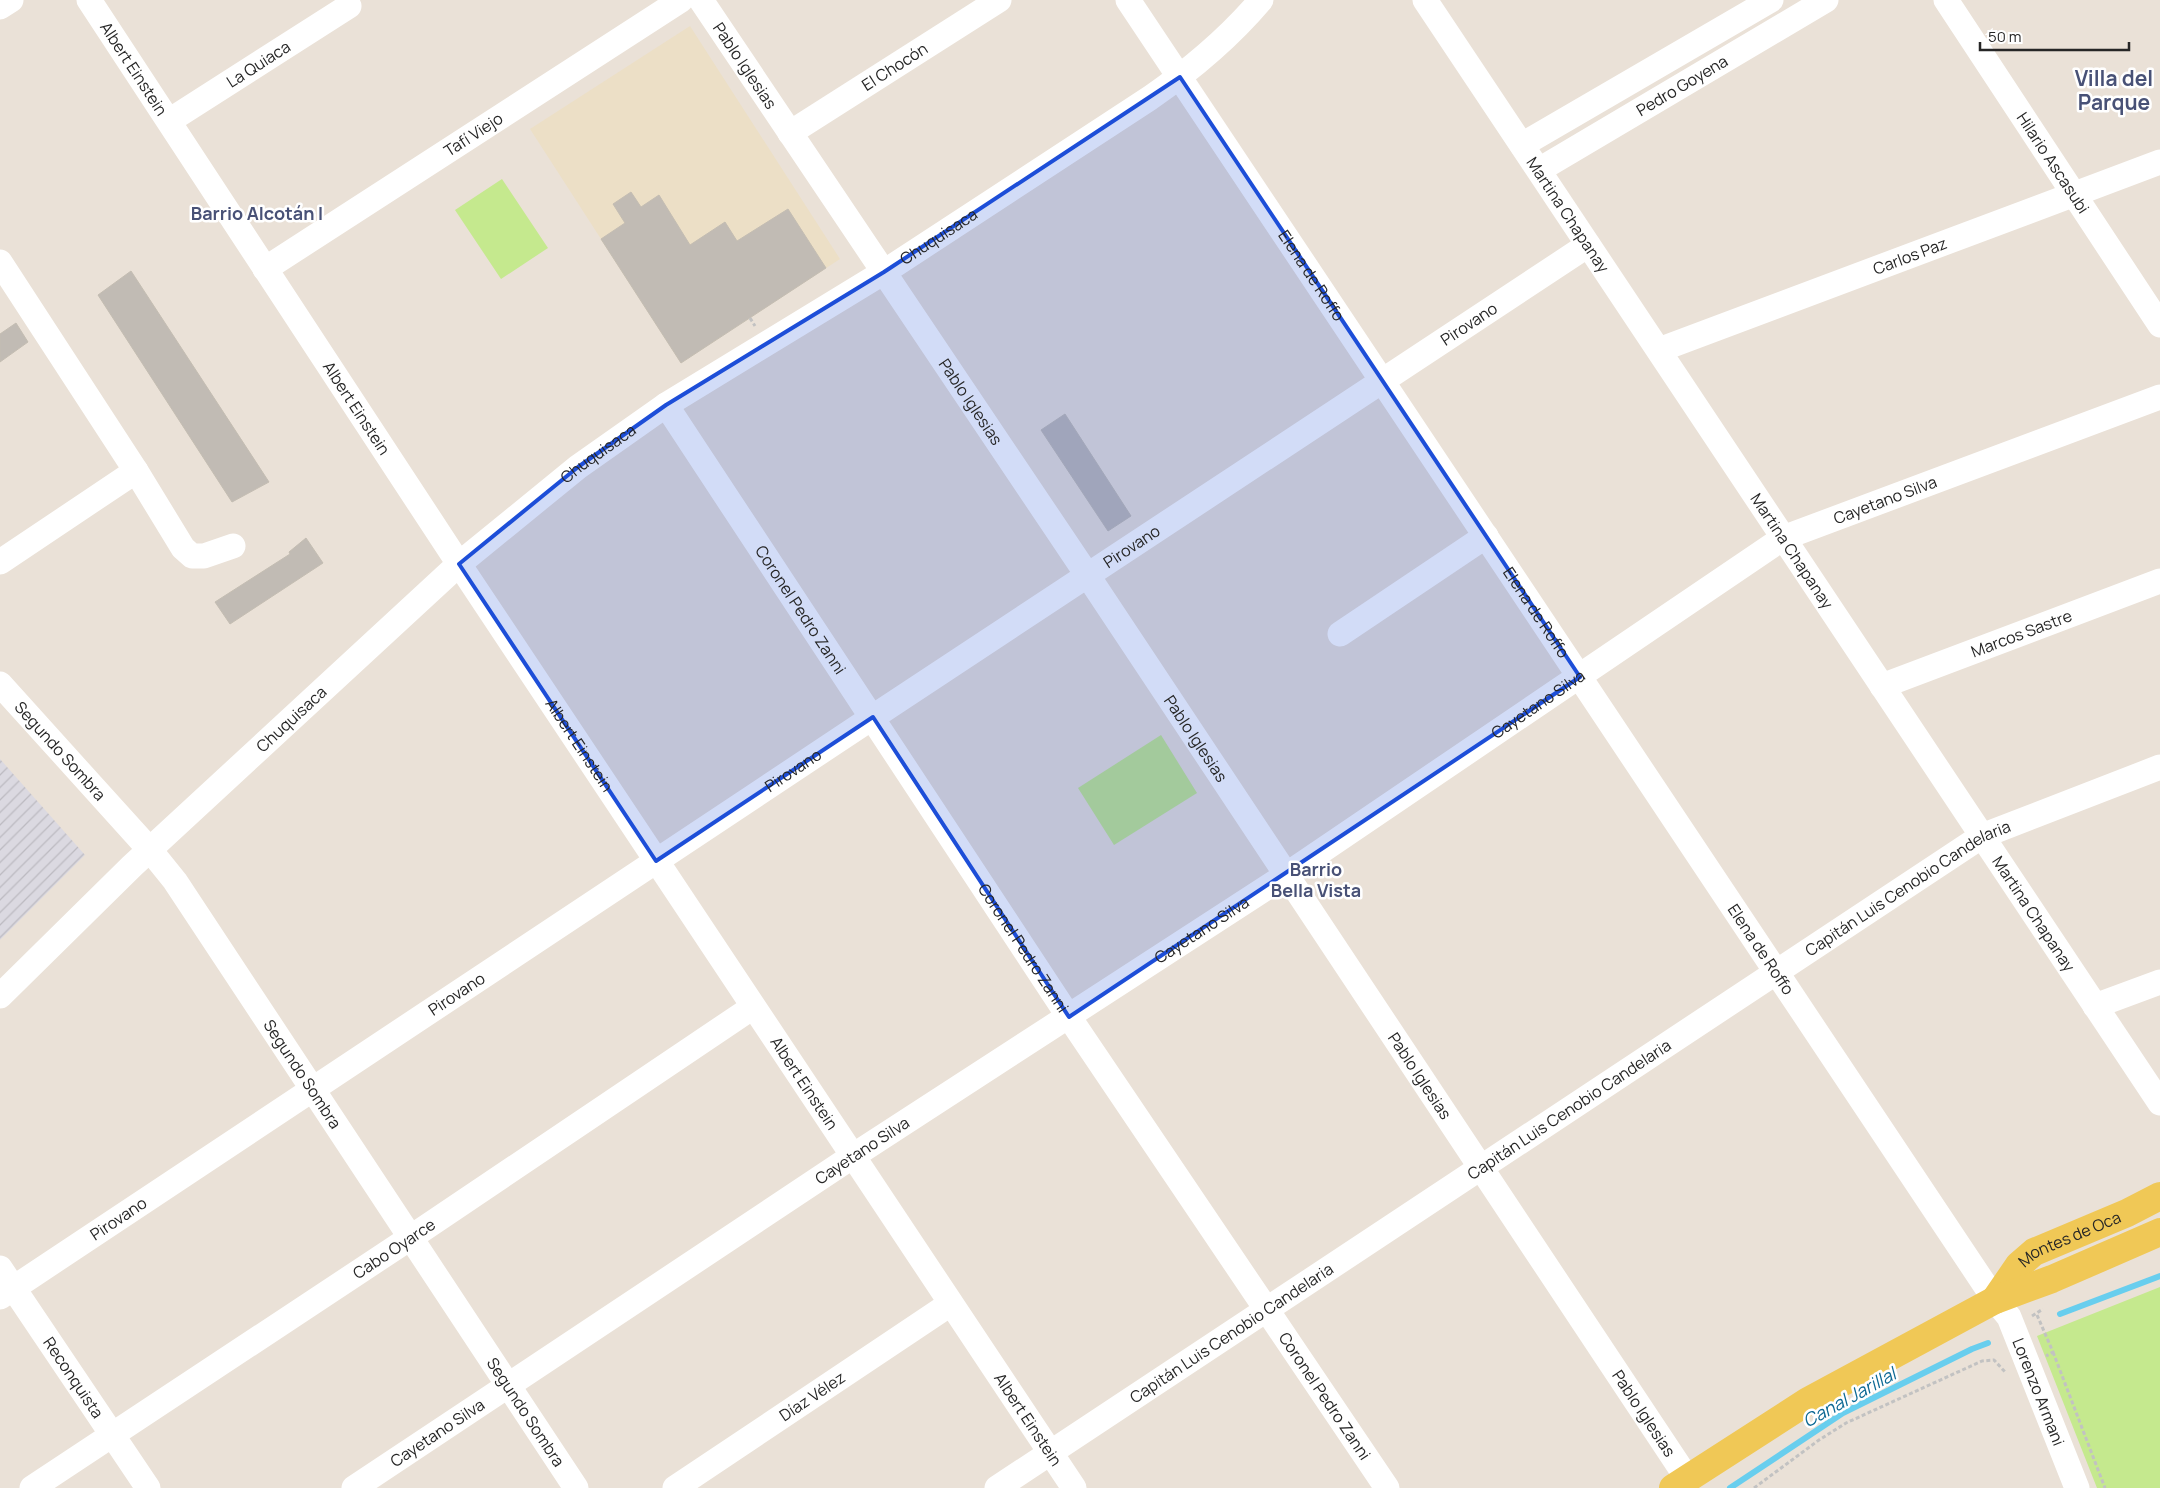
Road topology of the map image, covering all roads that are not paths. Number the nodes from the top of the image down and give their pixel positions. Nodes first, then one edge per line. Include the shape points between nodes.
1 (10, 0) edge
2 (89, 0) edge
3 (681, 0) edge
4 (701, 0) edge
5 (999, 0) edge
6 (1128, 0) edge
7 (1261, 0) edge
8 (1425, 0) edge
9 (1771, 0) edge
10 (1826, 0) edge
11 (1946, 0) edge
12 (349, 6) dead end
13 (0, 7) edge
14 (1180, 77) junction
15 (168, 121) junction
16 (790, 133) junction
17 (1522, 145) junction
18 (2160, 162) edge
19 (1539, 170) junction
20 (2073, 195) junction
21 (1588, 245) junction
22 (0, 262) edge
23 (265, 269) junction
24 (884, 272) junction
25 (8, 291) edge
26 (2160, 325) edge
27 (1658, 350) junction
28 (1382, 381) junction
29 (2160, 397) edge
30 (666, 405) junction
31 (136, 471) junction
32 (1486, 536) junction
33 (1783, 538) junction
34 (233, 546) dead end
35 (0, 562) edge
36 (459, 564) junction
37 (1088, 576) junction
38 (2160, 581) edge
39 (1340, 634) dead end
40 (1580, 677) junction
41 (0, 684) edge
42 (1882, 686) junction
43 (873, 716) junction
44 (2160, 767) edge
45 (1982, 836) junction
46 (150, 850) junction
47 (656, 861) junction
48 (1286, 875) junction
49 (1777, 973) junction
50 (2160, 982) edge
51 (0, 996) edge
52 (2095, 1006) junction
53 (753, 1007) junction
54 (1069, 1017) junction
55 (311, 1089) junction
56 (2160, 1103) edge
57 (853, 1156) junction
58 (1481, 1167) junction
59 (2160, 1196) edge
60 (2160, 1232) edge
61 (410, 1238) junction
62 (5, 1285) edge
63 (1995, 1300) junction
64 (950, 1304) junction
65 (1266, 1310) junction
66 (508, 1386) junction
67 (111, 1434) junction
68 (1050, 1452) junction
69 (1680, 1483) edge
70 (32, 1488) edge
71 (148, 1488) edge
72 (354, 1488) edge
73 (576, 1488) edge
74 (675, 1488) edge
75 (997, 1488) edge
76 (1074, 1488) edge
77 (1386, 1488) edge
78 (2078, 1488) edge

1 - 13 street
2 - 15 street, Albert Einstein
3 - 23 street, Tafí Viejo
4 - 16 street, Pablo Iglesias
5 - 16 street, El Chocón
6 - 14 street, Elena de Roffo
7 - 14 street, Chuquisaca via 1220,45
8 - 17 street, Martina Chapanay
9 - 17 street, Pedro Goyena
10 - 19 street, Pedro Goyena
11 - 20 street, Hilario Ascasubi
12 - 15 street, La Quiaca
14 - 24 street, Chuquisaca
14 - 28 street, Elena de Roffo
15 - 23 street, Albert Einstein
16 - 24 street, Pablo Iglesias
17 - 19 street, Martina Chapanay
18 - 20 street, Carlos Paz
19 - 21 street, Martina Chapanay
20 - 26 street, Hilario Ascasubi
20 - 27 street, Carlos Paz
21 - 27 street, Martina Chapanay
21 - 28 street, Pirovano
22 - 25 street
23 - 36 street, Albert Einstein
24 - 30 street, Chuquisaca
24 - 37 street, Pablo Iglesias
25 - 31 street
27 - 33 street, Martina Chapanay
28 - 32 street, Elena de Roffo
28 - 37 street, Pirovano
29 - 33 street, Cayetano Silva
30 - 36 street, Chuquisaca via 578,467
30 - 43 street, Coronel Pedro Zanni
31 - 34 street via 183,548 192,556 204,556
31 - 35 street
32 - 39 street
32 - 40 street, Elena de Roffo
33 - 40 street, Cayetano Silva
33 - 42 street, Martina Chapanay
36 - 46 street, Chuquisaca
36 - 47 street, Albert Einstein
37 - 43 street, Pirovano
37 - 48 street, Pablo Iglesias
38 - 42 street, Marcos Sastre
40 - 48 street, Cayetano Silva
40 - 49 street, Elena de Roffo
41 - 46 street, Segundo Sombra
42 - 45 street, Martina Chapanay
43 - 47 street, Pirovano
43 - 54 street, Coronel Pedro Zanni
44 - 45 street, Capitán Luis Cenobio Candelaria
45 - 49 street, Capitán Luis Cenobio Candelaria
45 - 52 street, Martina Chapanay
46 - 51 street, Chuquisaca
46 - 55 street, Segundo Sombra via 175,881
47 - 53 street, Albert Einstein
47 - 55 street, Pirovano
48 - 54 street, Cayetano Silva
48 - 58 street, Pablo Iglesias
49 - 58 street, Capitán Luis Cenobio Candelaria
49 - 63 street, Elena de Roffo
50 - 52 street
52 - 56 street, Martina Chapanay
53 - 57 street, Albert Einstein
53 - 61 street, Cabo Oyarce
54 - 57 street, Cayetano Silva
54 - 65 street, Coronel Pedro Zanni
55 - 61 street, Segundo Sombra
55 - 62 street, Pirovano
57 - 64 street, Albert Einstein
57 - 66 street, Cayetano Silva
58 - 65 street, Capitán Luis Cenobio Candelaria
58 - 69 street, Pablo Iglesias
59 - 63 main road, Montes de Oca via 2034,1252 2019,1265
60 - 63 main road, Montes de Oca
61 - 66 street, Segundo Sombra
61 - 67 street, Cabo Oyarce
62 - 67 street, Reconquista
63 - 69 main road, Montes de Oca via 1808,1402
63 - 78 street, Lorenzo Armani via 2009,1317
64 - 68 street, Albert Einstein
64 - 74 street, Díaz Vélez
65 - 68 street, Capitán Luis Cenobio Candelaria
65 - 77 street, Coronel Pedro Zanni
66 - 72 street, Cayetano Silva
66 - 73 street, Segundo Sombra
67 - 70 street, Cabo Oyarce
67 - 71 street, Reconquista
68 - 75 street, Capitán Luis Cenobio Candelaria
68 - 76 street, Albert Einstein

